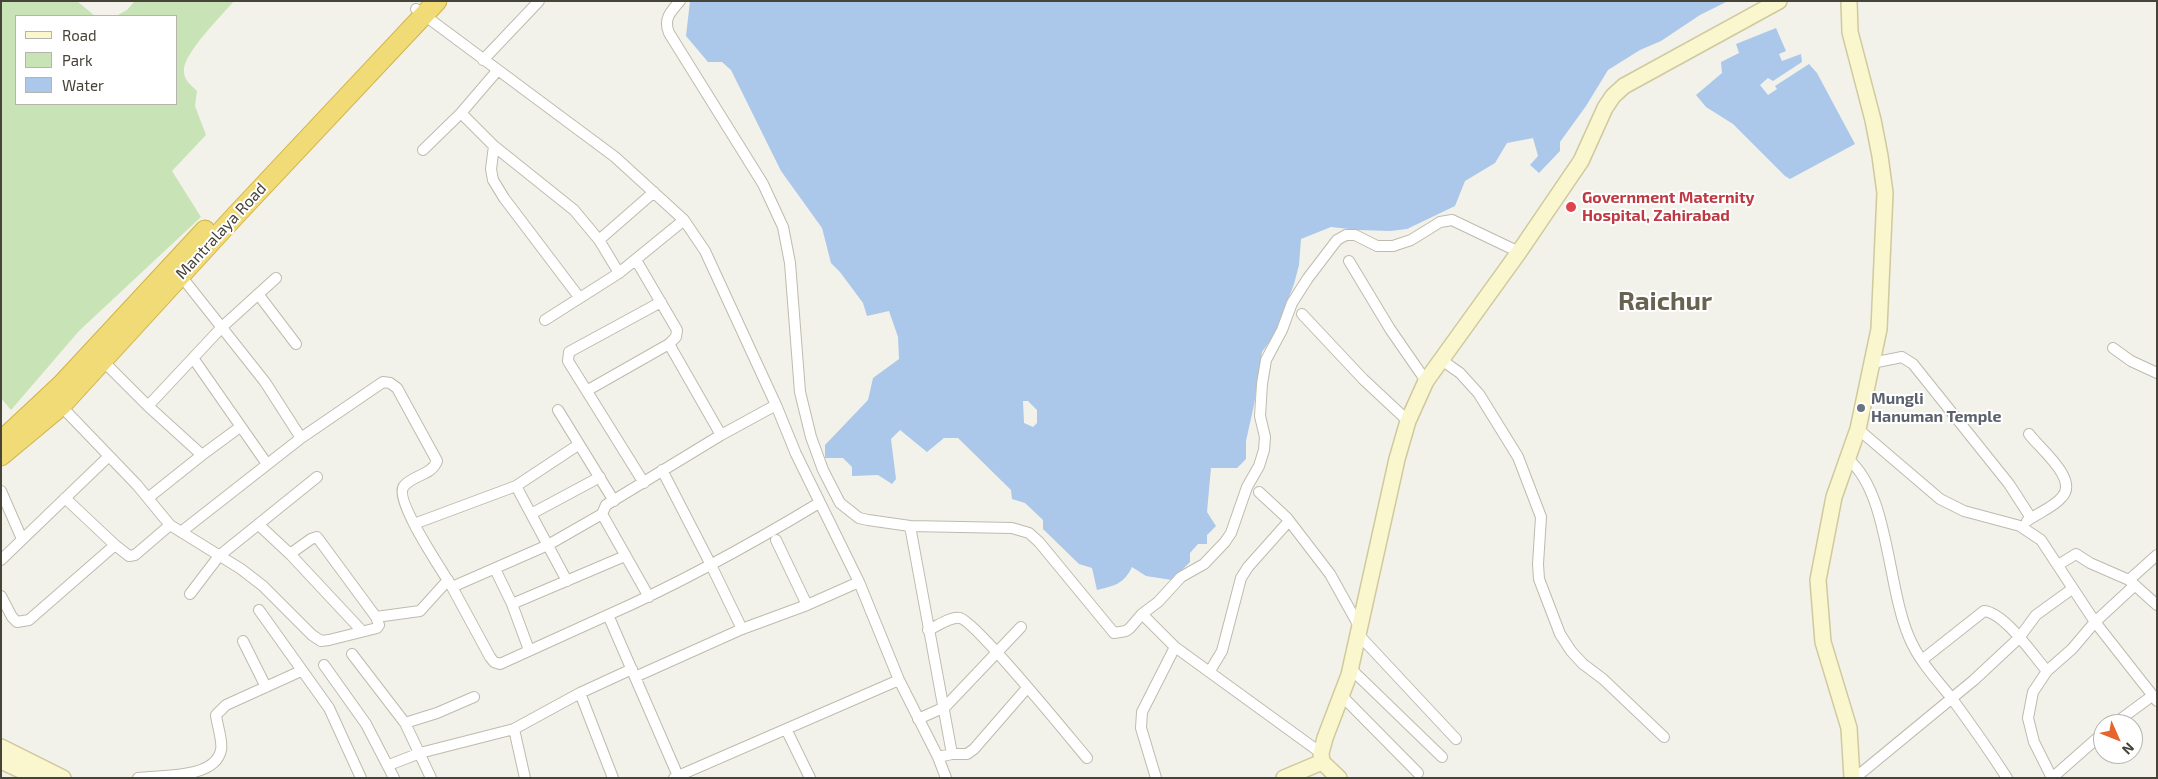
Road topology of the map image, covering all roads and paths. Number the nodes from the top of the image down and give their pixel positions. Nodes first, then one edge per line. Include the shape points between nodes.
1 (437, 1) edge
2 (539, 1) edge
3 (680, 1) edge
4 (1779, 1) edge
5 (1849, 1) edge
6 (421, 8) edge
7 (483, 60) junction
8 (497, 71) junction
9 (461, 113) junction
10 (494, 146) junction
11 (423, 150) dead end
12 (654, 192) junction
13 (684, 220) junction
14 (599, 240) junction
15 (1519, 252) junction
16 (636, 260) junction
17 (1349, 261) dead end
18 (618, 273) junction
19 (181, 276) junction
20 (276, 278) dead end
21 (258, 294) junction
22 (579, 297) junction
23 (662, 302) junction
24 (1302, 314) dead end
25 (545, 320) dead end
26 (222, 327) junction
27 (296, 344) dead end
28 (669, 344) junction
29 (2113, 348) dead end
30 (193, 358) junction
31 (1440, 359) junction
32 (102, 360) junction
33 (1872, 363) junction
34 (2157, 373) edge
35 (1426, 381) junction
36 (588, 390) junction
37 (776, 405) junction
38 (61, 406) junction
39 (148, 406) junction
40 (558, 410) dead end
41 (1408, 421) junction
42 (240, 427) junction
43 (1858, 429) junction
44 (2029, 434) dead end
45 (720, 435) junction
46 (301, 438) junction
47 (1, 441) edge
48 (578, 445) junction
49 (202, 455) junction
50 (1, 456) edge
51 (109, 456) junction
52 (1848, 459) junction
53 (267, 464) junction
54 (662, 470) junction
55 (317, 477) dead end
56 (600, 477) junction
57 (644, 483) junction
58 (516, 486) junction
59 (1, 491) edge
60 (1259, 492) dead end
61 (65, 498) junction
62 (148, 498) junction
63 (614, 501) junction
64 (819, 503) junction
65 (531, 514) junction
66 (602, 514) junction
67 (2031, 518) junction
68 (1289, 522) junction
69 (259, 524) junction
70 (414, 524) junction
71 (170, 525) junction
72 (910, 526) junction
73 (2020, 526) junction
74 (181, 532) junction
75 (22, 539) junction
76 (776, 540) dead end
77 (115, 545) junction
78 (548, 545) junction
79 (290, 554) junction
80 (2157, 555) edge
81 (219, 556) junction
82 (625, 556) junction
83 (1, 560) edge
84 (711, 565) junction
85 (2058, 565) junction
86 (495, 569) junction
87 (566, 581) junction
88 (858, 582) junction
89 (2132, 582) junction
90 (450, 584) junction
91 (2072, 589) junction
92 (190, 594) dead end
93 (1, 596) edge
94 (649, 597) junction
95 (512, 604) junction
96 (807, 605) junction
97 (2157, 605) edge
98 (259, 610) dead end
99 (1142, 614) junction
100 (608, 615) junction
101 (376, 617) junction
102 (2094, 622) junction
103 (1021, 627) dead end
104 (742, 629) junction
105 (928, 630) junction
106 (1358, 630) junction
107 (362, 631) junction
108 (2019, 638) junction
109 (243, 641) dead end
110 (1175, 647) junction
111 (530, 650) junction
112 (997, 653) junction
113 (352, 654) dead end
114 (1922, 660) junction
115 (324, 665) dead end
116 (1350, 668) junction
117 (2047, 670) junction
118 (302, 671) junction
119 (1210, 671) junction
120 (634, 673) junction
121 (899, 680) junction
122 (266, 687) junction
123 (1027, 688) junction
124 (580, 693) junction
125 (1341, 695) junction
126 (474, 696) dead end
127 (1951, 698) junction
128 (2154, 699) edge
129 (945, 707) junction
130 (2130, 714) edge
131 (918, 719) junction
132 (405, 723) junction
133 (514, 729) junction
134 (786, 729) junction
135 (1664, 737) dead end
136 (1456, 739) dead end
137 (2093, 742) edge
138 (1, 747) edge
139 (420, 753) junction
140 (952, 754) junction
141 (938, 757) junction
142 (1322, 757) junction
143 (1087, 758) dead end
144 (1442, 758) dead end
145 (1, 762) edge
146 (389, 765) junction
147 (1418, 773) dead end
148 (677, 777) edge
149 (38, 778) edge
150 (63, 778) edge
151 (138, 778) edge
152 (361, 778) edge
153 (394, 778) edge
154 (432, 778) edge
155 (525, 778) edge
156 (614, 778) edge
157 (810, 778) edge
158 (946, 778) edge
159 (1156, 778) edge
160 (1284, 778) edge
161 (1339, 778) edge
162 (1854, 778) edge
163 (2007, 778) edge

1 - 6 highway, Mantralaya Road
2 - 7 street
3 - 72 street via 667,19 669,33 762,184 783,227 790,263 800,392 823,470 840,503 848,511 863,519
4 - 15 street via 1624,86 1613,96 1604,108 1580,161
5 - 33 street via 1850,32 1873,120 1885,193 1880,320
6 - 7 street
6 - 19 highway, Mantralaya Road
6 - 47 highway via 62,384
7 - 8 street
8 - 9 street
8 - 12 street via 615,157
9 - 10 street
9 - 11 street
10 - 14 street via 574,210
10 - 22 street via 493,180
12 - 13 street
12 - 14 street
13 - 16 street
13 - 37 street via 704,251
14 - 18 street
15 - 31 street
15 - 99 street via 1452,220 1440,222 1411,240 1393,246 1376,246 1355,235 1337,240 1292,303 1266,360 1260,416 1265,437 1264,450 1231,533 1204,564 1181,577
16 - 18 street
16 - 23 street
17 - 35 street
18 - 22 street
19 - 26 street
19 - 32 highway, Mantralaya Road
20 - 21 street
21 - 26 street
21 - 27 street
22 - 25 street
23 - 28 street via 677,330 676,337
23 - 36 street via 569,352 568,361
24 - 41 street
26 - 30 street
26 - 46 street via 265,382
28 - 36 street
28 - 45 street
29 - 34 street
30 - 39 street
30 - 42 street
31 - 35 street
31 - 135 street via 1460,373 1479,394 1518,457 1541,517 1539,579 1560,634 1583,664
32 - 38 highway, Mantralaya Road
32 - 39 street
33 - 43 street
33 - 67 street via 1902,357 1914,364 2009,484
35 - 41 street
36 - 57 street
37 - 45 street
37 - 64 street
38 - 50 highway, Mantralaya Road
38 - 51 street
39 - 49 street
40 - 48 street
41 - 106 street
42 - 49 street
42 - 53 street
43 - 52 street
43 - 73 street via 1946,503 1964,512
44 - 67 street via 2054,461 2067,487 2062,498
45 - 54 street
46 - 53 street
46 - 70 street via 383,382 397,388 437,461 435,467 402,490
48 - 56 street
48 - 58 street
49 - 62 street
51 - 61 street
51 - 62 street
52 - 114 street via 1855,465 1874,499 1894,594 1909,637
52 - 162 street via 1834,498 1818,580 1823,642 1850,728
53 - 74 street
54 - 57 street
54 - 84 street
55 - 69 street
56 - 63 street
56 - 65 street
57 - 63 street
58 - 65 street
58 - 70 street
59 - 75 street
60 - 68 street
61 - 75 street
61 - 77 street
62 - 71 street
63 - 66 street via 606,505
64 - 84 street
64 - 88 street
65 - 78 street
66 - 78 street
66 - 82 street
67 - 73 street
68 - 106 street via 1330,574
68 - 119 street via 1242,578 1222,651
69 - 79 street
69 - 81 street
70 - 90 street
71 - 74 street
71 - 77 street via 135,555 129,556
72 - 99 street via 1023,530 1039,542 1111,632 1126,631
72 - 105 street
73 - 85 street via 2041,540
74 - 81 street
75 - 83 street
76 - 96 street
77 - 93 street via 29,620 17,622
78 - 86 street
78 - 87 street
79 - 101 street via 317,538
79 - 107 street
80 - 89 street
81 - 92 street
81 - 107 street via 263,586 321,641
82 - 87 street
82 - 94 street
84 - 94 street
84 - 104 street
85 - 89 street via 2076,554
85 - 91 street
86 - 90 street
86 - 95 street
87 - 95 street
88 - 96 street
88 - 121 street
89 - 97 street
89 - 102 street
90 - 101 street via 420,611
90 - 111 street via 494,662 500,664
91 - 102 street
91 - 108 street via 2036,616
94 - 100 street
95 - 111 street
96 - 104 street
98 - 118 street
99 - 110 street
100 - 111 street
100 - 120 street
101 - 107 street via 377,628
102 - 117 street via 2072,649
102 - 128 street
103 - 112 street
104 - 120 street
105 - 112 street via 961,618
105 - 129 street
106 - 116 street
106 - 136 street
108 - 114 street via 1996,615 1984,611
108 - 117 street
108 - 127 street
109 - 122 street
110 - 119 street
110 - 159 street via 1142,712 1141,728
112 - 123 street
112 - 129 street
113 - 132 street
114 - 127 street
115 - 146 street via 366,724
116 - 125 street
116 - 144 street
117 - 137 street via 2033,692 2028,718 2034,742 2052,778
118 - 122 street
118 - 152 street via 329,708
119 - 142 street
120 - 124 street
120 - 148 street
121 - 131 street
121 - 134 street
122 - 151 street via 219,710 216,715 221,750 213,766 187,775
123 - 140 street via 974,749 967,754
123 - 143 street
124 - 133 street
124 - 156 street
125 - 142 street
125 - 147 street
126 - 132 street via 437,714
127 - 162 street
127 - 163 street
128 - 130 street
129 - 131 street
129 - 140 street
131 - 141 street
132 - 139 street
133 - 139 street
133 - 155 street
134 - 148 street
134 - 157 street
138 - 150 street
139 - 146 street
139 - 154 street
140 - 141 street
141 - 158 street
142 - 160 street
142 - 161 street
145 - 149 street
146 - 153 street

